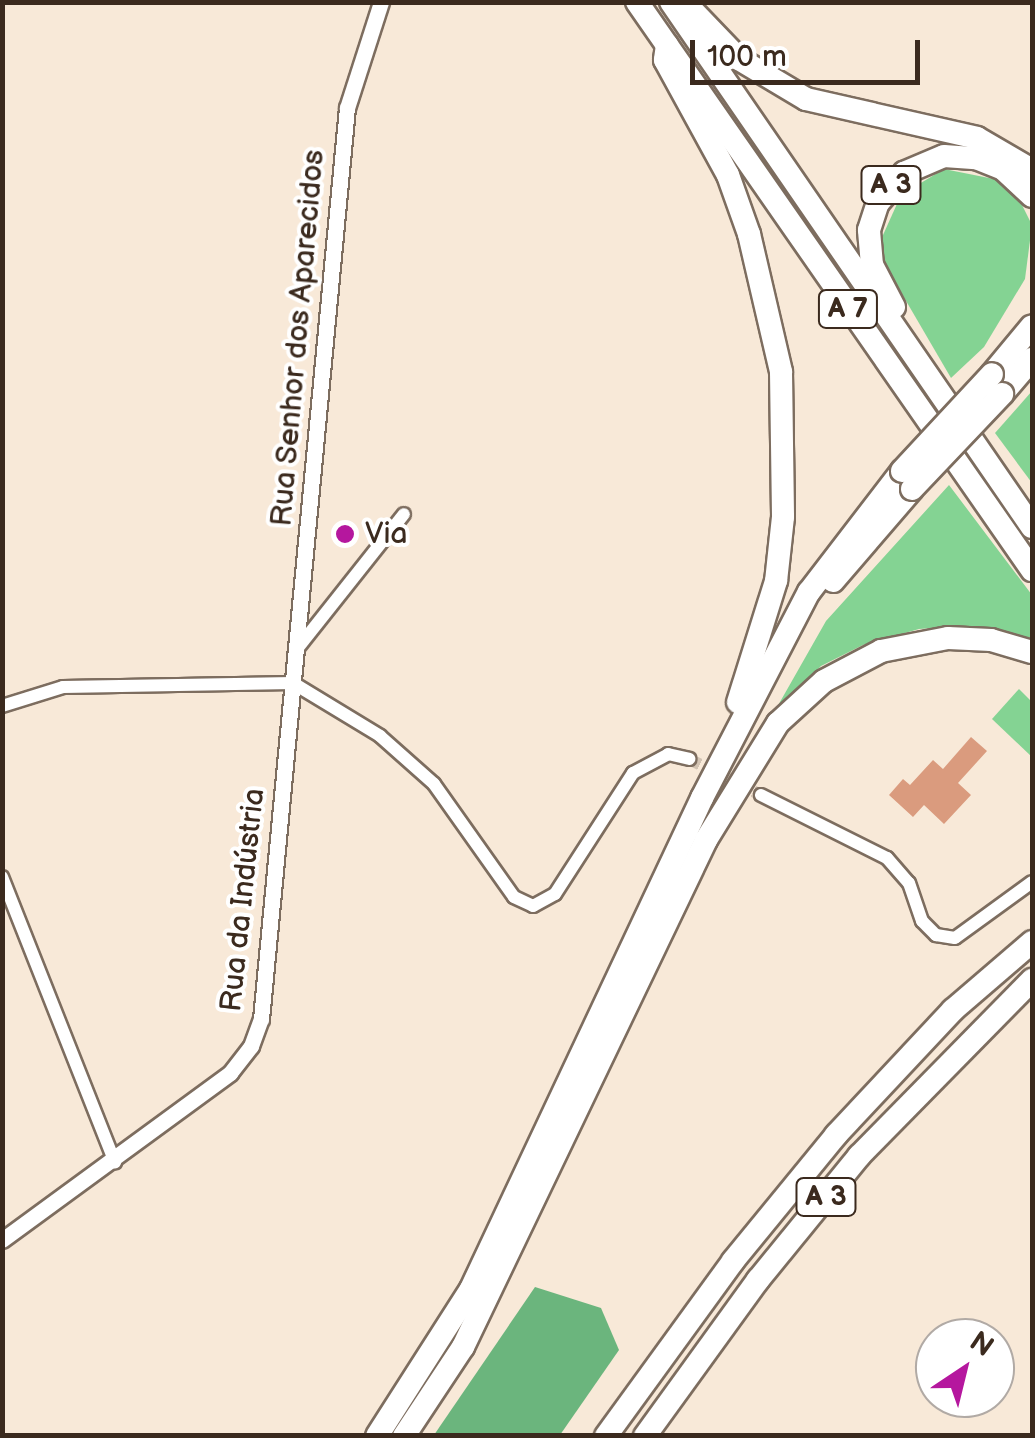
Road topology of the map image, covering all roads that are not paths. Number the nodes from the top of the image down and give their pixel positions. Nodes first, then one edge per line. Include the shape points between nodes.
1 (381, 2) edge
2 (638, 2) edge
3 (671, 2) edge
4 (686, 2) edge
5 (668, 46) junction
6 (1032, 170) edge
7 (1032, 196) edge
8 (1032, 326) edge
9 (896, 333) junction
10 (1032, 359) edge
11 (1032, 368) edge
12 (997, 384) junction
13 (907, 480) junction
14 (1001, 486) junction
15 (1032, 505) edge
16 (404, 514) dead end
17 (1032, 527) edge
18 (1032, 570) edge
19 (296, 651) junction
20 (1032, 652) edge
21 (292, 683) junction
22 (2, 706) edge
23 (689, 760) tunnel mouth
24 (761, 795) tunnel mouth
25 (702, 798) junction
26 (706, 840) junction
27 (2, 876) edge
28 (1032, 882) edge
29 (1032, 942) edge
30 (1032, 980) edge
31 (115, 1162) junction
32 (2, 1240) edge
33 (377, 1436) edge
34 (404, 1436) edge
35 (606, 1436) edge
36 (646, 1436) edge

1 - 19 street, Rua Senhor dos Aparecidos via 348,108
2 - 5 highway, A 7
3 - 9 highway, A 7
4 - 6 highway via 739,59 788,90 842,112 977,138
5 - 18 highway, A 7
5 - 25 highway via 665,60 728,175 749,234 781,372 785,445 776,581
7 - 9 highway, A 3 via 1003,169 960,156 930,159 894,182 873,216 868,246 901,319
8 - 12 highway
9 - 14 highway, A 7
10 - 12 highway
11 - 12 highway
12 - 13 highway, bridge
13 - 25 highway via 808,592
13 - 26 highway via 822,598 726,785
14 - 15 highway
14 - 17 highway, A 7
16 - 19 street
19 - 21 street, Rua Senhor dos Aparecidos
20 - 26 highway via 991,640 948,638 881,652 824,681 759,747
21 - 22 street via 63,687
21 - 23 street via 380,736 434,784 514,897 533,906 555,894 633,773 668,754
21 - 31 street, Rua da Indústria via 265,993 251,1046 230,1073
24 - 28 street via 887,858 910,883 922,920 936,935 954,938
25 - 33 highway via 471,1289
26 - 34 highway via 502,1271 463,1347
27 - 31 street
29 - 35 highway, A 3 via 953,1010 836,1136
30 - 36 highway, A 3 via 860,1156 758,1280
31 - 32 street, Rua da Indústria

